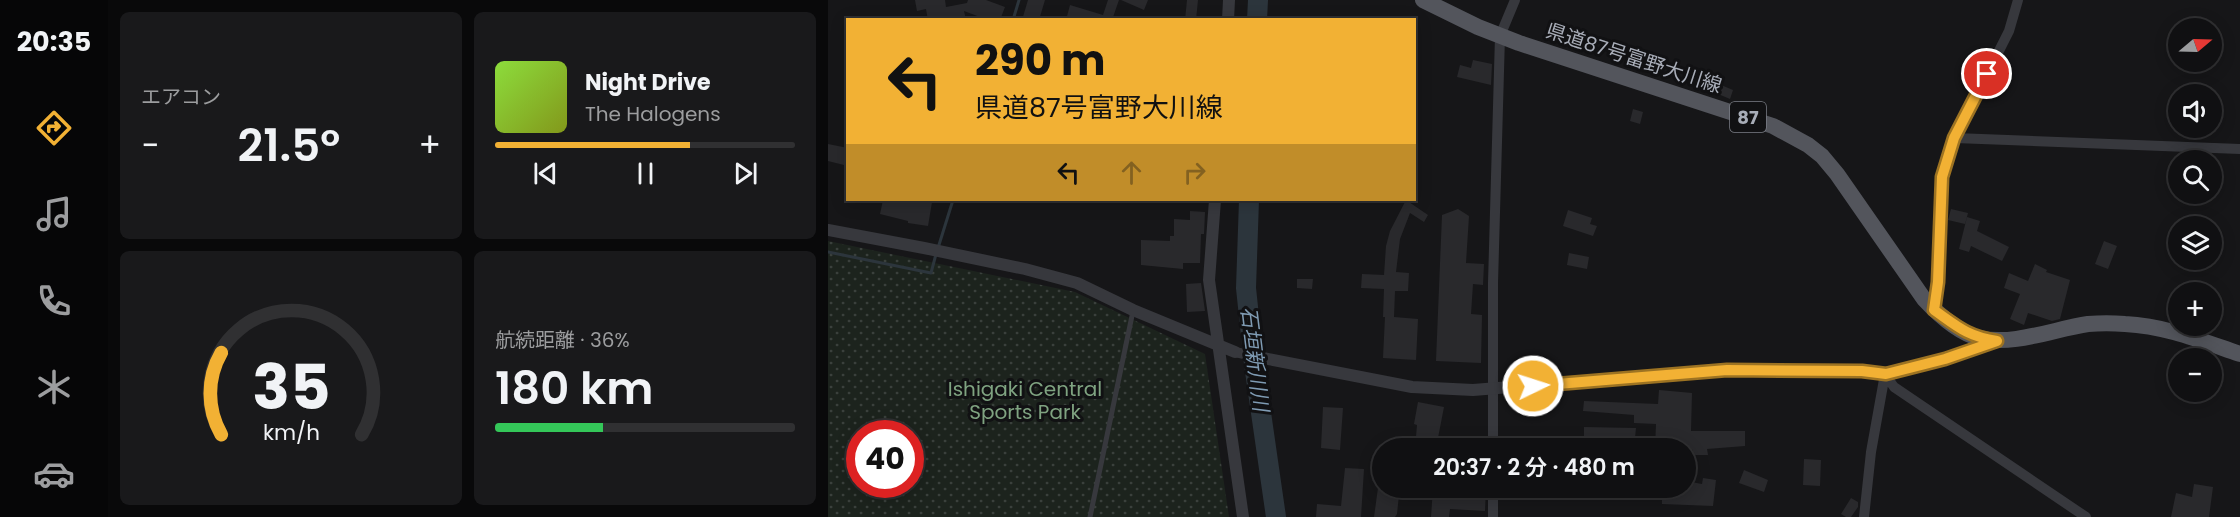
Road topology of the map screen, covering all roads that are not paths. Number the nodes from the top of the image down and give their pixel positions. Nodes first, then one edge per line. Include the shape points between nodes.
1 (1229, 0) edge
2 (1423, 0) edge
3 (1515, 0) edge
4 (2018, 0) edge
5 (1228, 18) edge
6 (1500, 36) junction
7 (1954, 138) junction
8 (2240, 148) edge
9 (1215, 201) edge
10 (828, 230) edge
11 (1133, 310) junction
12 (1934, 310) junction
13 (1997, 341) junction
14 (1217, 346) junction
15 (1235, 352) joint
16 (2240, 354) edge
17 (1263, 358) joint
18 (1886, 374) junction
19 (1494, 388) junction
20 (1493, 438) edge
21 (1493, 498) edge
22 (1090, 517) edge
23 (1243, 517) edge
24 (1493, 517) edge
25 (1864, 517) edge
26 (2086, 517) edge

1 - 5 street
2 - 6 main road, 県道87号富野大川線 / 87
3 - 6 street
4 - 7 street via 2009,31
6 - 12 main road, 県道87号富野大川線 / 87 via 1773,126 1808,145 1837,174
6 - 19 street
7 - 8 street
7 - 12 street via 1942,177
9 - 14 street via 1209,280
10 - 11 street via 1025,269 1077,283
11 - 14 street
11 - 22 lane
12 - 13 main road, 県道87号富野大川線 / 87 via 1977,338
13 - 16 main road, 県道87号富野大川線 / 87 via 2090,324 2123,324 2174,331
13 - 18 street
14 - 15 street
14 - 23 street
15 - 17 street
17 - 19 street via 1412,387
18 - 19 street via 1727,370
18 - 25 street
18 - 26 street via 1894,387
19 - 20 street
21 - 24 street

